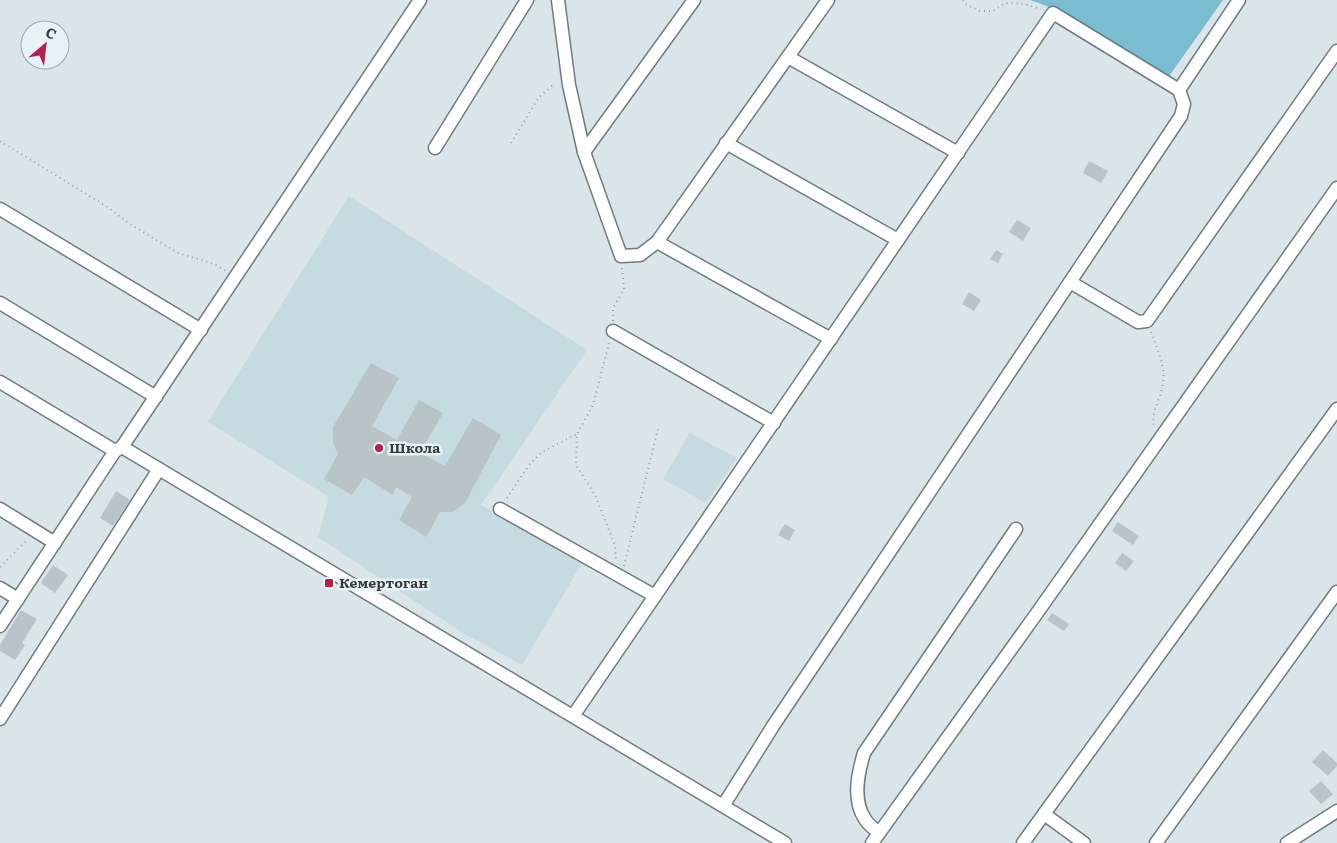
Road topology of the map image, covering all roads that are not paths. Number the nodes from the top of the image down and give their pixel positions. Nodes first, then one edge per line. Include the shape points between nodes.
1 (420, 0) edge
2 (527, 0) edge
3 (694, 0) edge
4 (828, 0) edge
5 (1239, 0) edge
6 (561, 3) edge
7 (1337, 51) edge
8 (788, 57) junction
9 (1179, 90) junction
10 (726, 143) junction
11 (435, 148) dead end
12 (584, 152) junction
13 (958, 153) junction
14 (1337, 188) edge
15 (0, 209) edge
16 (898, 240) junction
17 (657, 242) junction
18 (1070, 282) junction
19 (0, 303) edge
20 (201, 330) junction
21 (612, 331) road end
22 (831, 339) junction
23 (0, 382) edge
24 (156, 397) junction
25 (1337, 409) edge
26 (774, 422) junction
27 (119, 449) junction
28 (159, 469) junction
29 (0, 509) edge
30 (500, 509) road end
31 (1016, 529) dead end
32 (55, 543) junction
33 (0, 588) edge
34 (1337, 592) edge
35 (655, 596) junction
36 (18, 599) junction
37 (0, 626) edge
38 (573, 716) junction
39 (0, 720) edge
40 (723, 806) junction
41 (1337, 811) edge
42 (1044, 814) junction
43 (876, 838) edge
44 (785, 843) edge
45 (1023, 843) edge
46 (1084, 843) edge
47 (1156, 843) edge
48 (1287, 843) edge

1 - 20 street
2 - 11 street
3 - 12 street
4 - 8 street
5 - 9 street
6 - 12 street via 569,85
7 - 18 street via 1147,321 1138,322
8 - 10 street
8 - 13 street
9 - 13 street via 1053,13
9 - 18 street via 1184,104 1181,116
10 - 16 street
10 - 17 street
12 - 17 street via 621,256 640,255
13 - 16 street
14 - 43 street
15 - 20 street
16 - 22 street
17 - 22 street
18 - 40 street
19 - 24 street
20 - 24 street
21 - 26 street
22 - 26 street
23 - 27 street
24 - 27 street
25 - 42 street
26 - 35 street
27 - 28 street
27 - 32 street
28 - 38 street
28 - 39 street
29 - 32 street
30 - 35 street
31 - 43 street via 864,753 858,770 858,802
32 - 36 street
33 - 36 street
34 - 47 street
35 - 38 street
36 - 37 street
38 - 40 street
40 - 44 street
41 - 48 street
42 - 45 street
42 - 46 street

